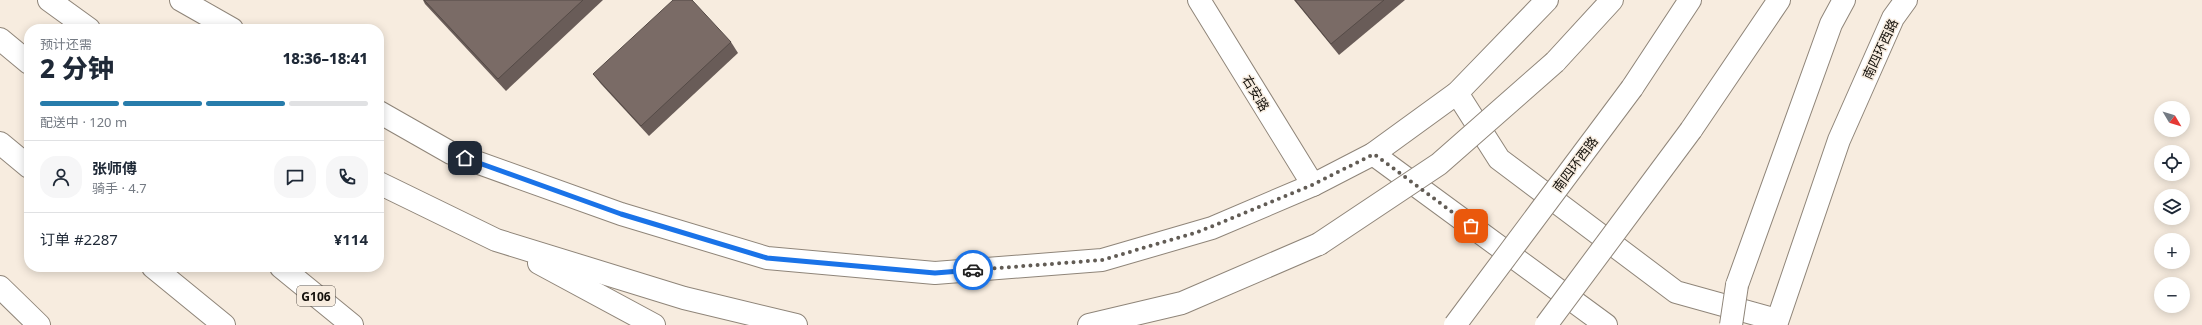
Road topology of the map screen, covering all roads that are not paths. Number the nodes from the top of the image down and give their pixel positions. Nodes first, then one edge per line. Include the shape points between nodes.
1 (49, 0) edge
2 (181, 0) edge
3 (1199, 0) edge
4 (1548, 0) edge
5 (1612, 0) edge
6 (1690, 0) edge
7 (1779, 0) edge
8 (1844, 0) edge
9 (1906, 0) edge
10 (82, 24) edge
11 (223, 24) edge
12 (0, 39) edge
13 (24, 59) edge
14 (1457, 93) junction
15 (384, 115) edge
16 (0, 143) edge
17 (1374, 154) junction
18 (24, 162) edge
19 (1312, 185) junction
20 (384, 186) edge
21 (496, 240) junction
22 (159, 272) edge
23 (287, 272) edge
24 (0, 287) edge
25 (1776, 323) edge
26 (39, 325) edge
27 (224, 325) edge
28 (352, 325) edge
29 (654, 325) edge
30 (796, 325) edge
31 (1089, 325) edge
32 (1455, 325) edge
33 (1546, 325) edge
34 (1606, 325) edge
35 (1731, 325) edge

1 - 10 main road
2 - 11 main road
3 - 19 main road, 右安路
4 - 14 main road
5 - 31 main road, bridge via 1555,62 1439,164 1319,244 1182,303
6 - 32 main road, 南四环西路, bridge via 1632,88
7 - 33 main road, bridge via 1691,130
8 - 35 main road, bridge via 1831,24 1737,285
9 - 25 main road, 南四环西路 via 1893,18 1839,140
12 - 13 main road
14 - 17 main road
14 - 25 main road via 1499,159 1676,292
15 - 19 main road via 451,153 621,214 767,258 935,273 1102,260 1212,228
16 - 18 main road
17 - 19 main road
17 - 34 main road
20 - 21 main road
21 - 29 main road
21 - 30 main road via 684,298
22 - 27 main road
23 - 28 main road, G106
24 - 26 main road

